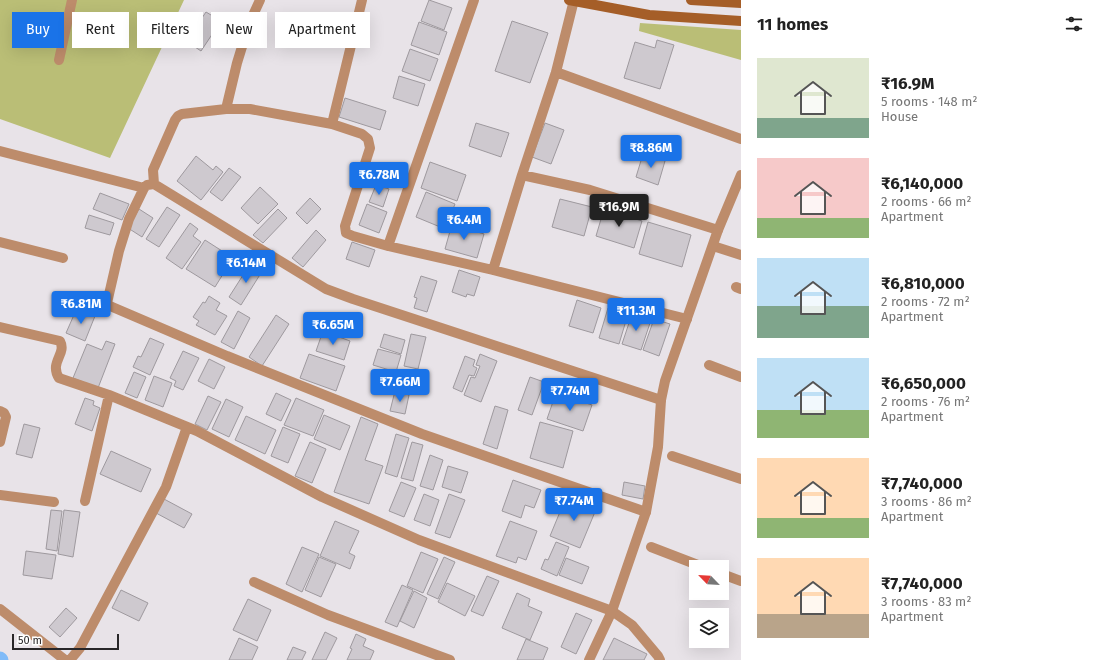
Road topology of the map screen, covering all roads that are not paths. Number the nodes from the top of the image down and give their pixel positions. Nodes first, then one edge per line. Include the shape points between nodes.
1 (72, 0) edge
2 (260, 0) edge
3 (362, 0) edge
4 (474, 0) edge
5 (572, 0) edge
6 (691, 0) edge
7 (741, 3) edge
8 (741, 21) edge
9 (59, 60) dead end
10 (556, 72) junction
11 (226, 109) junction
12 (332, 124) junction
13 (741, 138) edge
14 (0, 151) edge
15 (522, 175) junction
16 (741, 175) edge
17 (154, 184) junction
18 (144, 188) junction
19 (718, 230) junction
20 (0, 242) edge
21 (388, 246) junction
22 (713, 246) junction
23 (741, 255) edge
24 (63, 258) dead end
25 (493, 270) junction
26 (687, 319) junction
27 (0, 327) edge
28 (709, 366) dead end
29 (741, 377) edge
30 (109, 395) junction
31 (661, 400) junction
32 (0, 411) edge
33 (187, 427) junction
34 (0, 442) edge
35 (672, 456) dead end
36 (741, 479) edge
37 (0, 495) edge
38 (85, 501) dead end
39 (54, 502) dead end
40 (646, 512) junction
41 (651, 548) dead end
42 (689, 562) edge
43 (729, 577) edge
44 (741, 581) edge
45 (254, 582) dead end
46 (0, 609) edge
47 (612, 611) junction
48 (65, 660) edge
49 (70, 660) edge
50 (450, 660) edge
51 (589, 660) edge
52 (660, 660) edge

1 - 9 street
2 - 11 street via 249,24
3 - 12 street
4 - 21 street
5 - 8 main road via 649,15
5 - 10 street
6 - 7 main road
10 - 13 street
10 - 15 street
11 - 12 street via 250,109
11 - 17 street via 198,111 178,116 174,120 153,170
12 - 21 street via 362,134 368,139 370,148 345,226 346,233
14 - 18 street
15 - 19 street via 590,190
15 - 25 street
16 - 19 street
17 - 18 street
17 - 31 street via 326,289
18 - 40 street via 129,219 119,251 107,303 110,306 422,434
19 - 22 street
20 - 24 street
21 - 25 street
22 - 23 street
22 - 26 street
25 - 26 street
26 - 31 street
27 - 30 street via 60,341 63,345 55,372 59,378
28 - 29 street
30 - 33 street
30 - 38 street
31 - 40 street via 658,448
32 - 34 street via 6,417
33 - 47 street via 322,497 419,540
33 - 49 street via 166,487 80,648
35 - 36 street
37 - 39 street
40 - 47 street
41 - 42 street
43 - 44 street
45 - 50 street via 328,615
46 - 48 street
47 - 51 street
47 - 52 street via 632,624

